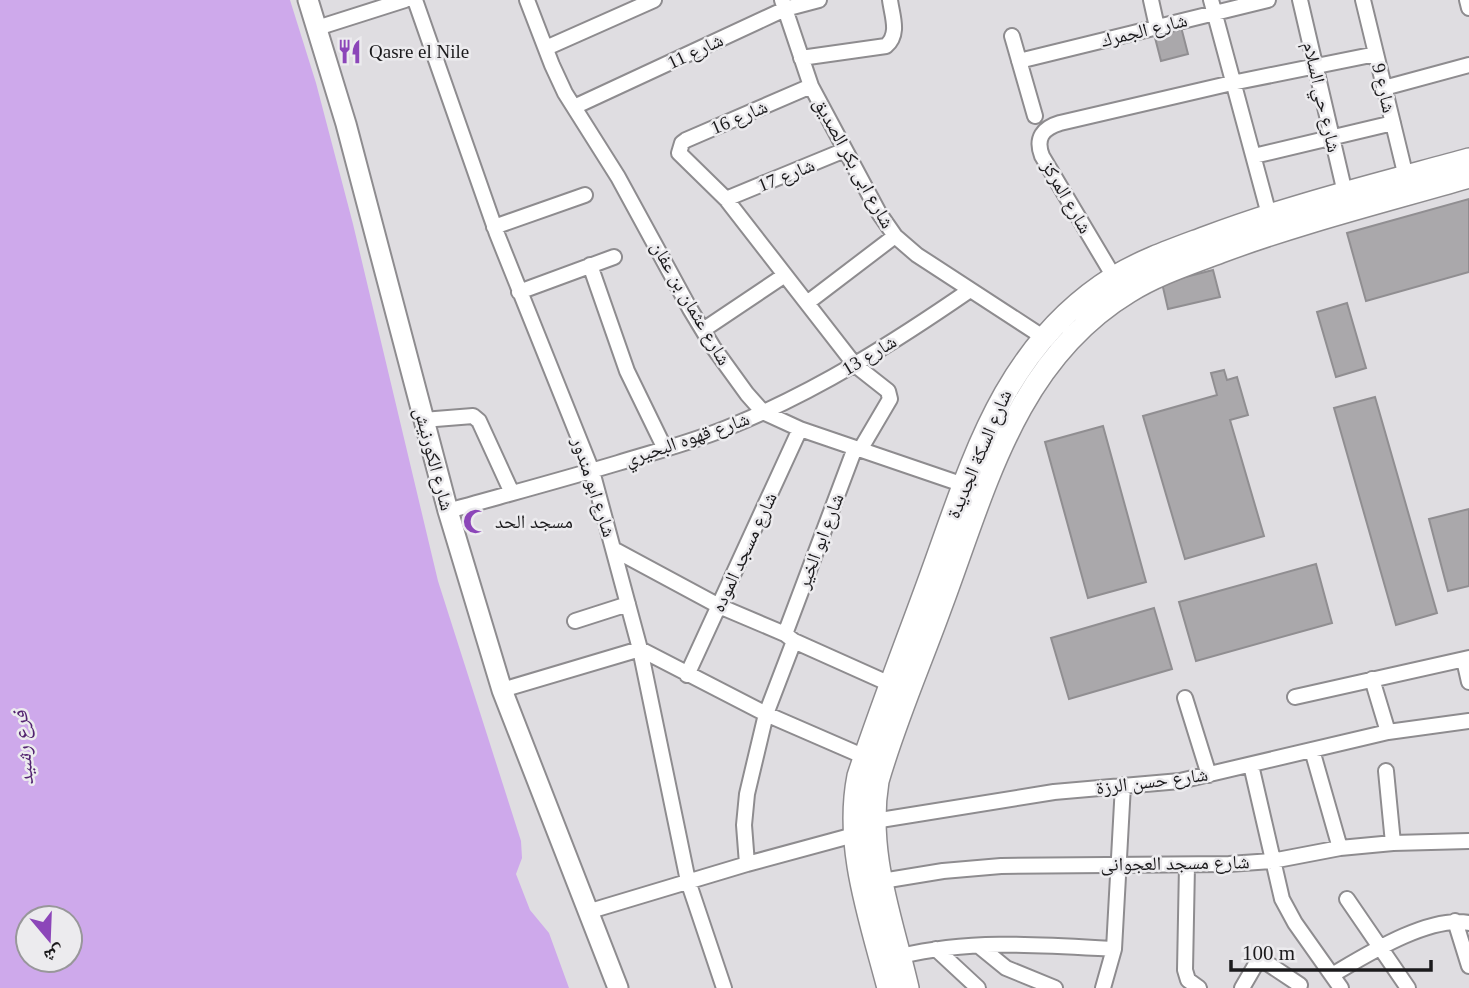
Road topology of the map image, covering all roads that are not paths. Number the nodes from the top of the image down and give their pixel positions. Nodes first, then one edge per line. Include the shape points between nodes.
1 (308, 0) edge
2 (405, 0) edge
3 (415, 0) edge
4 (527, 0) edge
5 (654, 0) edge
6 (819, 0) edge
7 (890, 0) edge
8 (1151, 0) edge
9 (1268, 0) edge
10 (1300, 0) edge
11 (1363, 0) edge
12 (1467, 0) edge
13 (783, 5) edge
14 (1212, 7) edge
15 (1469, 8) edge
16 (1157, 27) junction
17 (317, 28) junction
18 (1012, 36) dead end
19 (545, 48) junction
20 (1376, 54) junction
21 (801, 58) junction
22 (1019, 61) junction
23 (1469, 65) edge
24 (1316, 67) junction
25 (1232, 83) junction
26 (811, 86) junction
27 (1384, 89) junction
28 (574, 107) junction
29 (1035, 116) dead end
30 (1393, 123) junction
31 (1332, 136) junction
32 (845, 150) junction
33 (1254, 156) junction
34 (1469, 159) edge
35 (1406, 177) junction
36 (1469, 177) edge
37 (1345, 193) junction
38 (585, 195) dead end
39 (726, 199) junction
40 (1271, 224) junction
41 (494, 227) junction
42 (895, 236) junction
43 (614, 257) dead end
44 (590, 265) junction
45 (785, 275) junction
46 (1114, 277) junction
47 (970, 289) junction
48 (519, 292) junction
49 (807, 303) junction
50 (703, 331) junction
51 (1043, 337) junction
52 (855, 365) junction
53 (763, 412) junction
54 (423, 419) junction
55 (800, 429) junction
56 (665, 449) junction
57 (857, 449) junction
58 (592, 471) junction
59 (964, 485) junction
60 (512, 493) junction
61 (448, 511) junction
62 (615, 550) junction
63 (628, 604) junction
64 (719, 607) junction
65 (575, 621) dead end
66 (790, 638) junction
67 (640, 649) junction
68 (1467, 659) edge
69 (687, 675) junction
70 (1372, 679) junction
71 (1469, 682) edge
72 (890, 684) junction
73 (502, 690) junction
74 (1295, 697) dead end
75 (1185, 698) dead end
76 (766, 714) junction
77 (1469, 721) edge
78 (1388, 732) junction
79 (1312, 750) junction
80 (864, 757) junction
81 (1251, 765) junction
82 (1387, 771) dead end
83 (1209, 775) junction
84 (1123, 785) junction
85 (874, 821) junction
86 (854, 835) junction
87 (1469, 841) edge
88 (1393, 843) junction
89 (1340, 848) junction
90 (1272, 861) junction
91 (747, 864) junction
92 (1118, 864) junction
93 (1187, 865) junction
94 (688, 881) junction
95 (881, 881) junction
96 (1347, 899) dead end
97 (587, 912) junction
98 (1462, 922) edge
99 (979, 946) junction
100 (1379, 947) junction
101 (936, 949) junction
102 (1114, 949) junction
103 (901, 956) junction
104 (1469, 966) edge
105 (1332, 975) junction
106 (1300, 985) dead end
107 (618, 988) edge
108 (724, 988) edge
109 (888, 988) edge
110 (908, 988) edge
111 (978, 988) edge
112 (1055, 988) edge
113 (1103, 988) edge
114 (1199, 988) edge
115 (1242, 988) edge
116 (1341, 988) edge
117 (1408, 988) edge

1 - 17 main road, شارع الكورنيش
2 - 17 street
3 - 41 street, شارع ابو مندور
4 - 19 street, شارع عثمان بن عفان
5 - 19 street
6 - 13 street, شارع 11
7 - 21 street via 895,32 886,46
8 - 16 street
9 - 14 street, شارع الجمرك
10 - 24 street, شارع حي السلام
11 - 20 street, شارع 9
12 - 15 street
13 - 21 street, شارع ابى بكر الصديق
13 - 28 street, شارع 11
14 - 16 street, شارع الجمرك
14 - 25 street
16 - 22 street, شارع الجمرك
17 - 54 main road, شارع الكورنيش
18 - 22 street
19 - 28 street, شارع عثمان بن عفان
20 - 24 street
20 - 27 street, شارع 9
21 - 26 street, شارع ابى بكر الصديق
22 - 29 street
23 - 27 street
24 - 25 street
24 - 31 street, شارع حي السلام
25 - 33 street
25 - 46 street, شارع المركز via 1044,130 1039,148
26 - 32 street, شارع ابى بكر الصديق
26 - 39 street, شارع 16 via 686,140 679,148 682,158
27 - 30 street, شارع 9
28 - 50 street, شارع عثمان بن عفان
30 - 31 street
30 - 35 street, شارع 9
31 - 33 street
31 - 37 street, شارع حي السلام
32 - 39 street, شارع 17
32 - 42 street, شارع ابى بكر الصديق
33 - 40 street
34 - 35 main road, شارع السكة الجديدة
35 - 37 main road, شارع السكة الجديدة
36 - 40 main road, شارع السكة الجديدة
37 - 40 main road, شارع السكة الجديدة
38 - 41 street
39 - 45 street
40 - 46 main road, شارع السكة الجديدة via 1170,251
40 - 85 main road, شارع السكة الجديدة via 1129,292 1087,323 1040,375 1008,431 975,517 884,762
41 - 48 street, شارع ابو مندور
42 - 47 street, شارع ابى بكر الصديق
42 - 49 street
43 - 44 street
44 - 48 street
44 - 56 street via 627,371
45 - 49 street
45 - 50 street
46 - 51 main road, شارع السكة الجديدة
47 - 51 street, شارع ابى بكر الصديق
47 - 52 street, شارع 13
48 - 58 street, شارع ابو مندور
49 - 52 street
50 - 53 street, شارع عثمان بن عفان
51 - 59 main road, شارع السكة الجديدة via 997,405
52 - 53 street, شارع 13
52 - 57 street, شارع ابو الخير via 890,399
53 - 55 street, شارع عثمان بن عفان
53 - 56 street, شارع قهوه البحيري
54 - 60 street via 473,416
54 - 61 main road, شارع الكورنيش
55 - 57 street, شارع عثمان بن عفان
55 - 64 street, شارع مسجد الموده
56 - 58 street, شارع قهوه البحيري
57 - 59 street, شارع عثمان بن عفان
57 - 66 street, شارع ابو الخير
58 - 60 street, شارع قهوه البحيري
58 - 62 street, شارع ابو مندور
59 - 72 main road, شارع السكة الجديدة
60 - 61 street, شارع قهوه البحيري
61 - 73 main road, شارع الكورنيش
62 - 63 street, شارع ابو مندور
62 - 64 street
63 - 65 street
63 - 67 street, شارع ابو مندور
64 - 66 street
64 - 69 street, شارع مسجد الموده
66 - 72 street
66 - 76 street, شارع ابو الخير
67 - 69 street
67 - 73 street
67 - 94 street, شارع ابو مندور
68 - 70 street
68 - 71 street
69 - 76 street
70 - 74 street
70 - 78 street
72 - 80 main road, شارع السكة الجديدة
73 - 97 main road, شارع الكورنيش
75 - 83 street
76 - 80 street
76 - 91 street, شارع ابو الخير via 747,794
77 - 78 street, شارع حسن الرزة
78 - 79 street, شارع حسن الرزة
79 - 81 street, شارع حسن الرزة
79 - 89 street
80 - 86 main road, شارع السكة الجديدة via 855,795
81 - 83 street, شارع حسن الرزة
81 - 90 street
82 - 88 street
83 - 84 street, شارع حسن الرزة
84 - 85 street, شارع حسن الرزة
84 - 92 street
85 - 95 main road, شارع السكة الجديدة
86 - 91 street
86 - 109 main road, شارع السكة الجديدة
87 - 88 street, شارع مسجد العجوانى
88 - 89 street, شارع مسجد العجوانى
89 - 90 street, شارع مسجد العجوانى
90 - 93 street, شارع مسجد العجوانى
90 - 105 street via 1288,912
91 - 94 street
92 - 93 street, شارع مسجد العجوانى
92 - 95 street, شارع مسجد العجوانى via 1001,866
92 - 102 street
93 - 114 street via 1185,970 1188,980
94 - 97 street
94 - 108 street, شارع ابو مندور
95 - 103 main road, شارع السكة الجديدة
96 - 100 street
97 - 107 main road, شارع الكورنيش
98 - 100 street via 1434,925
98 - 104 street
99 - 101 street
99 - 102 street
99 - 112 street via 1006,968
100 - 105 street
100 - 117 street
101 - 103 street
101 - 111 street
102 - 113 street
103 - 110 main road, شارع السكة الجديدة
105 - 116 street
106 - 115 street via 1264,961 1256,964

